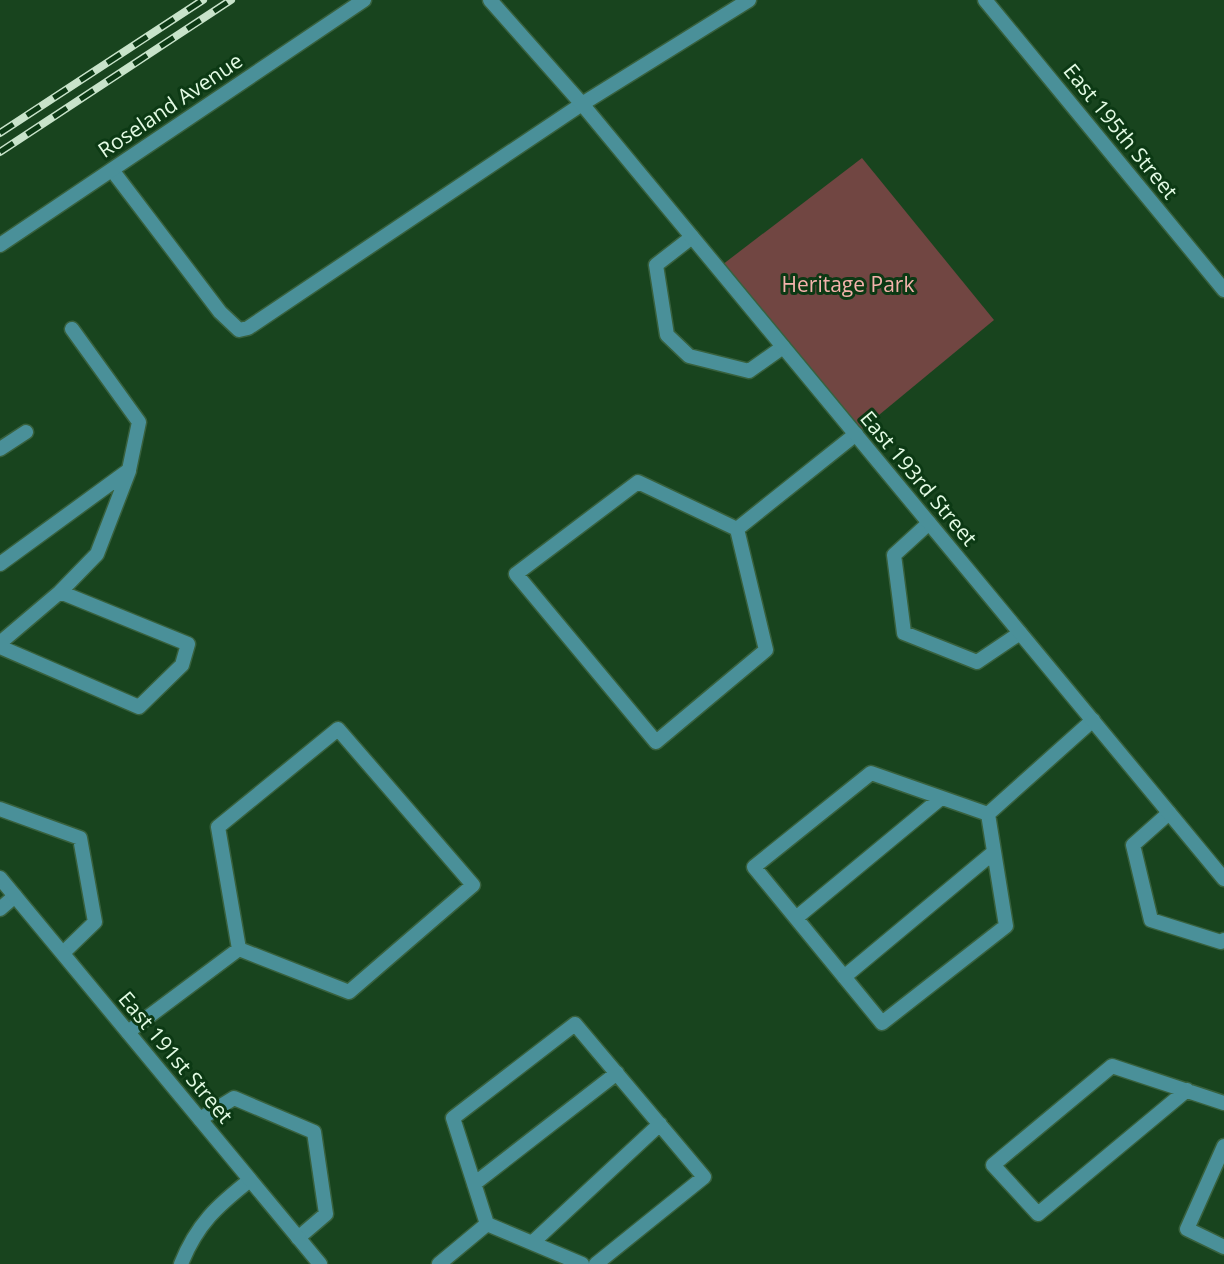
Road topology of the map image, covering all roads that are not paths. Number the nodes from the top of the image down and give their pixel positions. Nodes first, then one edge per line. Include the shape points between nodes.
1 (364, 0) edge
2 (490, 0) edge
3 (749, 0) edge
4 (985, 0) edge
5 (582, 104) junction
6 (111, 170) junction
7 (692, 237) junction
8 (0, 245) edge
9 (1224, 290) edge
10 (72, 329) dead end
11 (783, 347) junction
12 (26, 432) dead end
13 (856, 434) junction
14 (0, 449) edge
15 (129, 470) junction
16 (929, 523) junction
17 (737, 529) junction
18 (0, 564) edge
19 (60, 592) junction
20 (1020, 633) junction
21 (0, 645) edge
22 (1093, 720) junction
23 (941, 798) junction
24 (0, 809) edge
25 (1170, 813) junction
26 (988, 814) junction
27 (994, 852) junction
28 (0, 878) edge
29 (1224, 878) edge
30 (15, 896) junction
31 (0, 909) edge
32 (796, 918) junction
33 (1224, 940) edge
34 (239, 949) junction
35 (62, 953) junction
36 (844, 977) junction
37 (128, 1032) junction
38 (617, 1073) junction
39 (1187, 1090) junction
40 (1224, 1103) edge
41 (200, 1119) junction
42 (660, 1124) junction
43 (1224, 1146) edge
44 (250, 1180) junction
45 (474, 1184) junction
46 (487, 1224) junction
47 (298, 1238) junction
48 (533, 1243) junction
49 (1224, 1247) edge
50 (181, 1264) edge
51 (320, 1264) edge
52 (439, 1264) edge
53 (582, 1264) edge
54 (596, 1264) edge

1 - 6 street, Roseland Avenue
2 - 5 street
3 - 5 street
4 - 9 street, East 195th Street
5 - 6 street via 239,330 220,312
5 - 7 street, East 193rd Street
6 - 8 street, Roseland Avenue
7 - 11 street, East 193rd Street
7 - 11 street via 656,265 667,335 690,356 749,370
10 - 15 street via 138,422
11 - 13 street, East 193rd Street
12 - 14 street
13 - 16 street, East 193rd Street
13 - 17 street
15 - 18 street
15 - 19 street via 97,554
16 - 20 street, East 193rd Street
16 - 20 street via 894,555 904,634 977,662
17 - 17 street via 638,482 516,575 656,742 766,650
19 - 21 street
19 - 21 street via 188,645 182,665 139,706
20 - 22 street, East 193rd Street
22 - 25 street, East 193rd Street
22 - 26 street
23 - 26 street
23 - 32 street
23 - 32 street via 871,773 754,867
24 - 35 street via 79,838 95,922
25 - 29 street, East 193rd Street
25 - 33 street via 1133,845 1151,920
26 - 27 street
27 - 36 street
27 - 36 street via 1006,926 882,1023
28 - 30 street, East 191st Street
30 - 31 street
30 - 35 street, East 191st Street
32 - 36 street
34 - 34 street via 349,992 473,886 338,729 218,827
34 - 37 street
35 - 37 street, East 191st Street
37 - 41 street, East 191st Street
38 - 42 street
38 - 45 street
38 - 45 street via 575,1024 453,1118
39 - 39 street via 1112,1066 993,1165 1038,1214
39 - 40 street
41 - 44 street, East 191st Street
41 - 47 street via 234,1098 314,1132 326,1214
42 - 48 street
42 - 54 street via 704,1177
43 - 49 street via 1187,1229
44 - 47 street, East 191st Street
44 - 50 street via 219,1204 191,1240
45 - 46 street
46 - 48 street
46 - 52 street
47 - 51 street, East 191st Street
48 - 53 street

